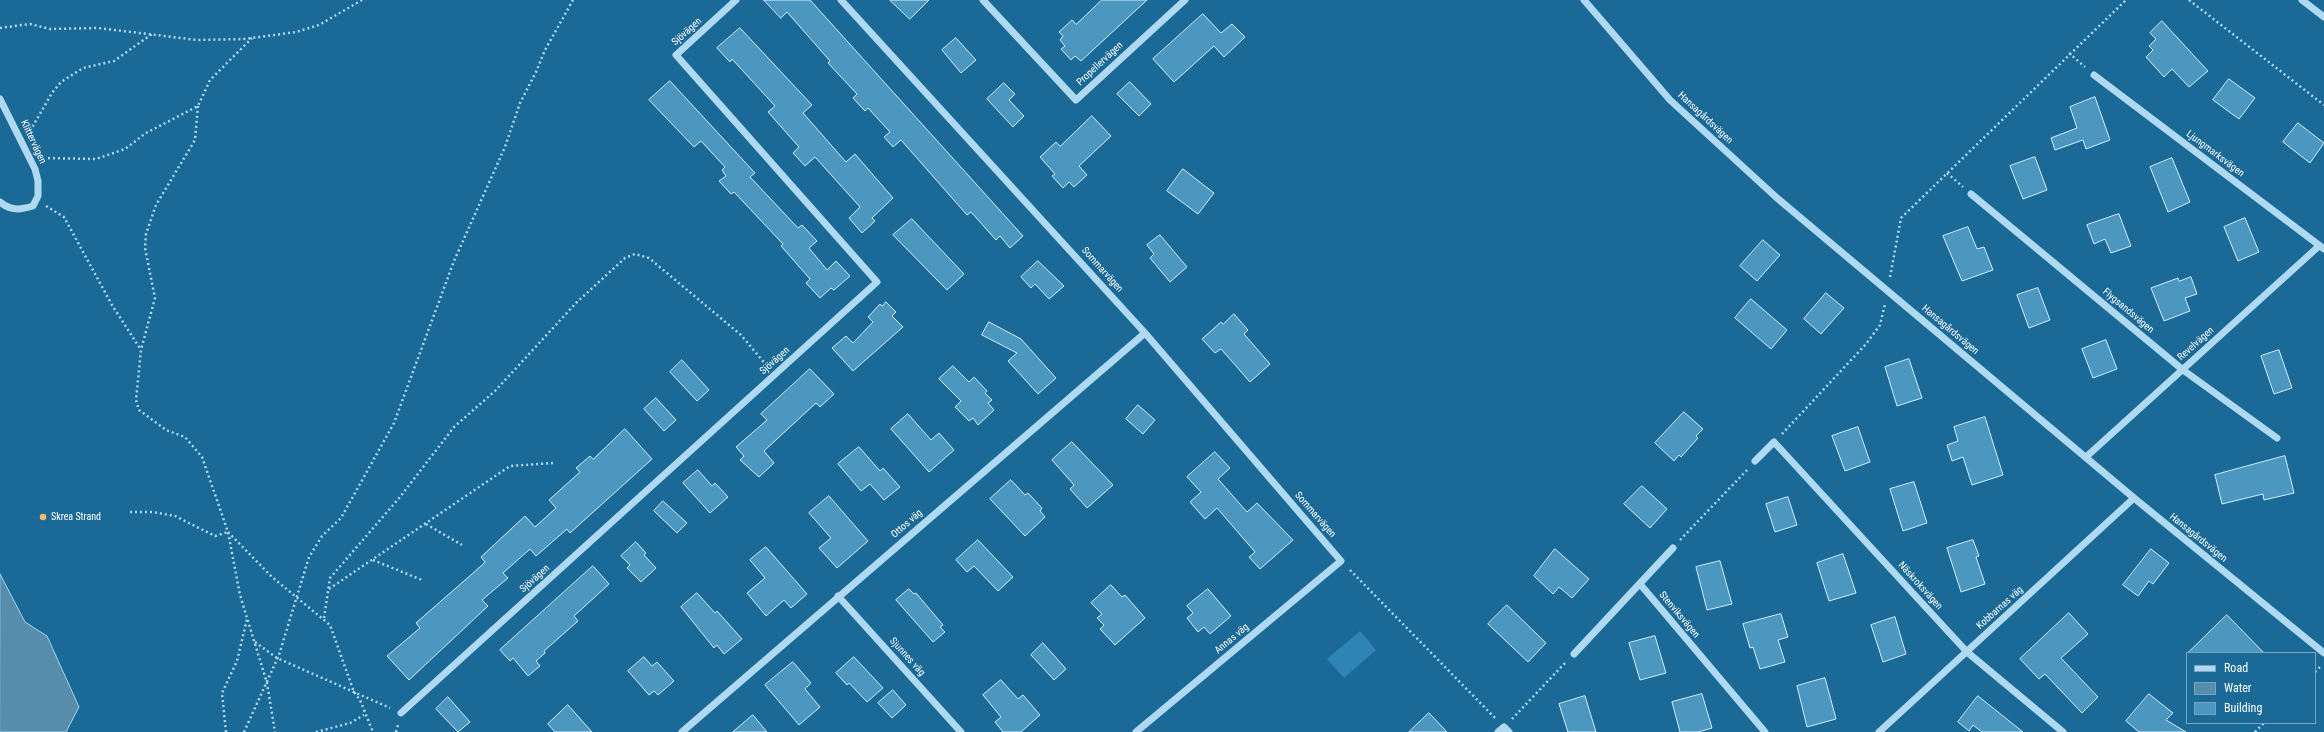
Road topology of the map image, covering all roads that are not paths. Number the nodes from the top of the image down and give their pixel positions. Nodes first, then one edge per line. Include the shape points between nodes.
1 (736, 0) edge
2 (841, 0) edge
3 (983, 0) edge
4 (1185, 0) edge
5 (1584, 0) edge
6 (2302, 0) edge
7 (2324, 17) edge
8 (2094, 75) road end
9 (0, 100) edge
10 (1971, 194) road end
11 (0, 202) edge
12 (2322, 248) edge
13 (1145, 333) junction
14 (2183, 370) junction
15 (2277, 438) dead end
16 (2086, 457) junction
17 (1755, 461) road end
18 (2134, 498) junction
19 (1673, 548) road end
20 (1341, 561) joint
21 (1640, 584) junction
22 (838, 596) junction
23 (1967, 652) junction
24 (2324, 653) edge
25 (1574, 654) road end
26 (401, 714) road end
27 (682, 732) edge
28 (960, 732) edge
29 (1136, 732) edge
30 (1765, 732) edge
31 (1879, 732) edge
32 (2063, 732) edge

1 - 26 street, Sjövägen via 676,55 877,282
2 - 13 street, Sommarvägen
3 - 4 street, Propellervägen via 1076,100
5 - 16 street, Hansagårdsvägen via 1670,100 1777,198
6 - 7 street
8 - 12 street, Ljungmarksvägen
9 - 11 street, Klittervägen via 29,157 38,181 38,196 33,206 18,210 6,207
10 - 14 street, Flygsandsvägen
12 - 14 street, Revelvägen
13 - 20 street, Sommarvägen
13 - 22 street, Ottos väg
14 - 15 street, Flygsandsvägen
14 - 16 street, Revelvägen
16 - 18 street, Hansagårdsvägen
17 - 23 street, Näskroksvägen via 1774,442
18 - 23 street, Kobbarnas väg
18 - 24 street, Hansagårdsvägen
19 - 21 street
20 - 29 street, Annas väg
21 - 25 street
21 - 30 street, Stenviksvägen
22 - 27 street, Ottos väg
22 - 28 street, Sjunnes väg
23 - 31 street, Kobbarnas väg
23 - 32 street, Näskroksvägen

